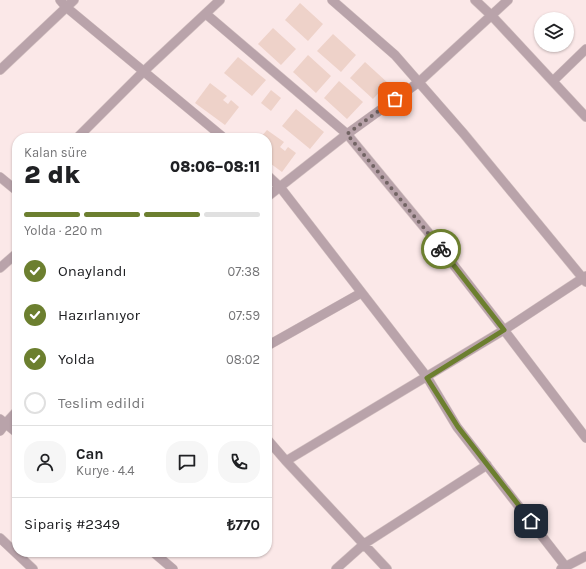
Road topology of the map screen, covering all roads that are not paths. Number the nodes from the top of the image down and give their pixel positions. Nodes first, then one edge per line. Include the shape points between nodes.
1 (74, 0) edge
2 (220, 0) edge
3 (332, 0) edge
4 (475, 0) edge
5 (508, 0) edge
6 (63, 4) edge
7 (206, 14) junction
8 (492, 16) junction
9 (586, 49) edge
10 (0, 70) edge
11 (143, 72) junction
12 (553, 81) junction
13 (419, 82) junction
14 (586, 117) edge
15 (82, 133) edge
16 (218, 133) edge
17 (347, 134) junction
18 (0, 176) edge
19 (272, 179) edge
20 (12, 187) edge
21 (280, 188) junction
22 (272, 194) edge
23 (12, 257) edge
24 (0, 268) edge
25 (585, 279) edge
26 (361, 293) junction
27 (504, 330) junction
28 (272, 343) edge
29 (427, 378) junction
30 (12, 415) edge
31 (3, 421) edge
32 (12, 429) edge
33 (0, 431) edge
34 (586, 438) edge
35 (272, 445) edge
36 (286, 461) junction
37 (487, 465) junction
38 (0, 538) edge
39 (364, 544) junction
40 (12, 549) edge
41 (586, 556) edge
42 (20, 557) edge
43 (159, 557) edge
44 (564, 568) edge
45 (33, 569) edge
46 (172, 569) edge
47 (336, 569) edge
48 (386, 569) edge

1 - 6 street
2 - 7 street
3 - 13 street via 395,55
4 - 8 street
5 - 8 street
6 - 10 street
6 - 11 street
7 - 11 street
7 - 17 street
8 - 12 street
8 - 13 street
9 - 12 street
11 - 15 street
11 - 16 street
12 - 14 street
13 - 17 street
13 - 25 street
17 - 21 street
17 - 27 street
18 - 20 street
19 - 21 street
21 - 22 street
21 - 26 street
23 - 24 street
25 - 27 street
26 - 28 street
26 - 29 street
27 - 29 street
27 - 34 street
29 - 36 street
29 - 37 street via 458,427
30 - 31 street
31 - 32 street
31 - 33 street
35 - 36 street
36 - 39 street
37 - 39 street
37 - 44 street
38 - 40 street
39 - 47 street
39 - 48 street
41 - 44 street
42 - 45 street
43 - 46 street

